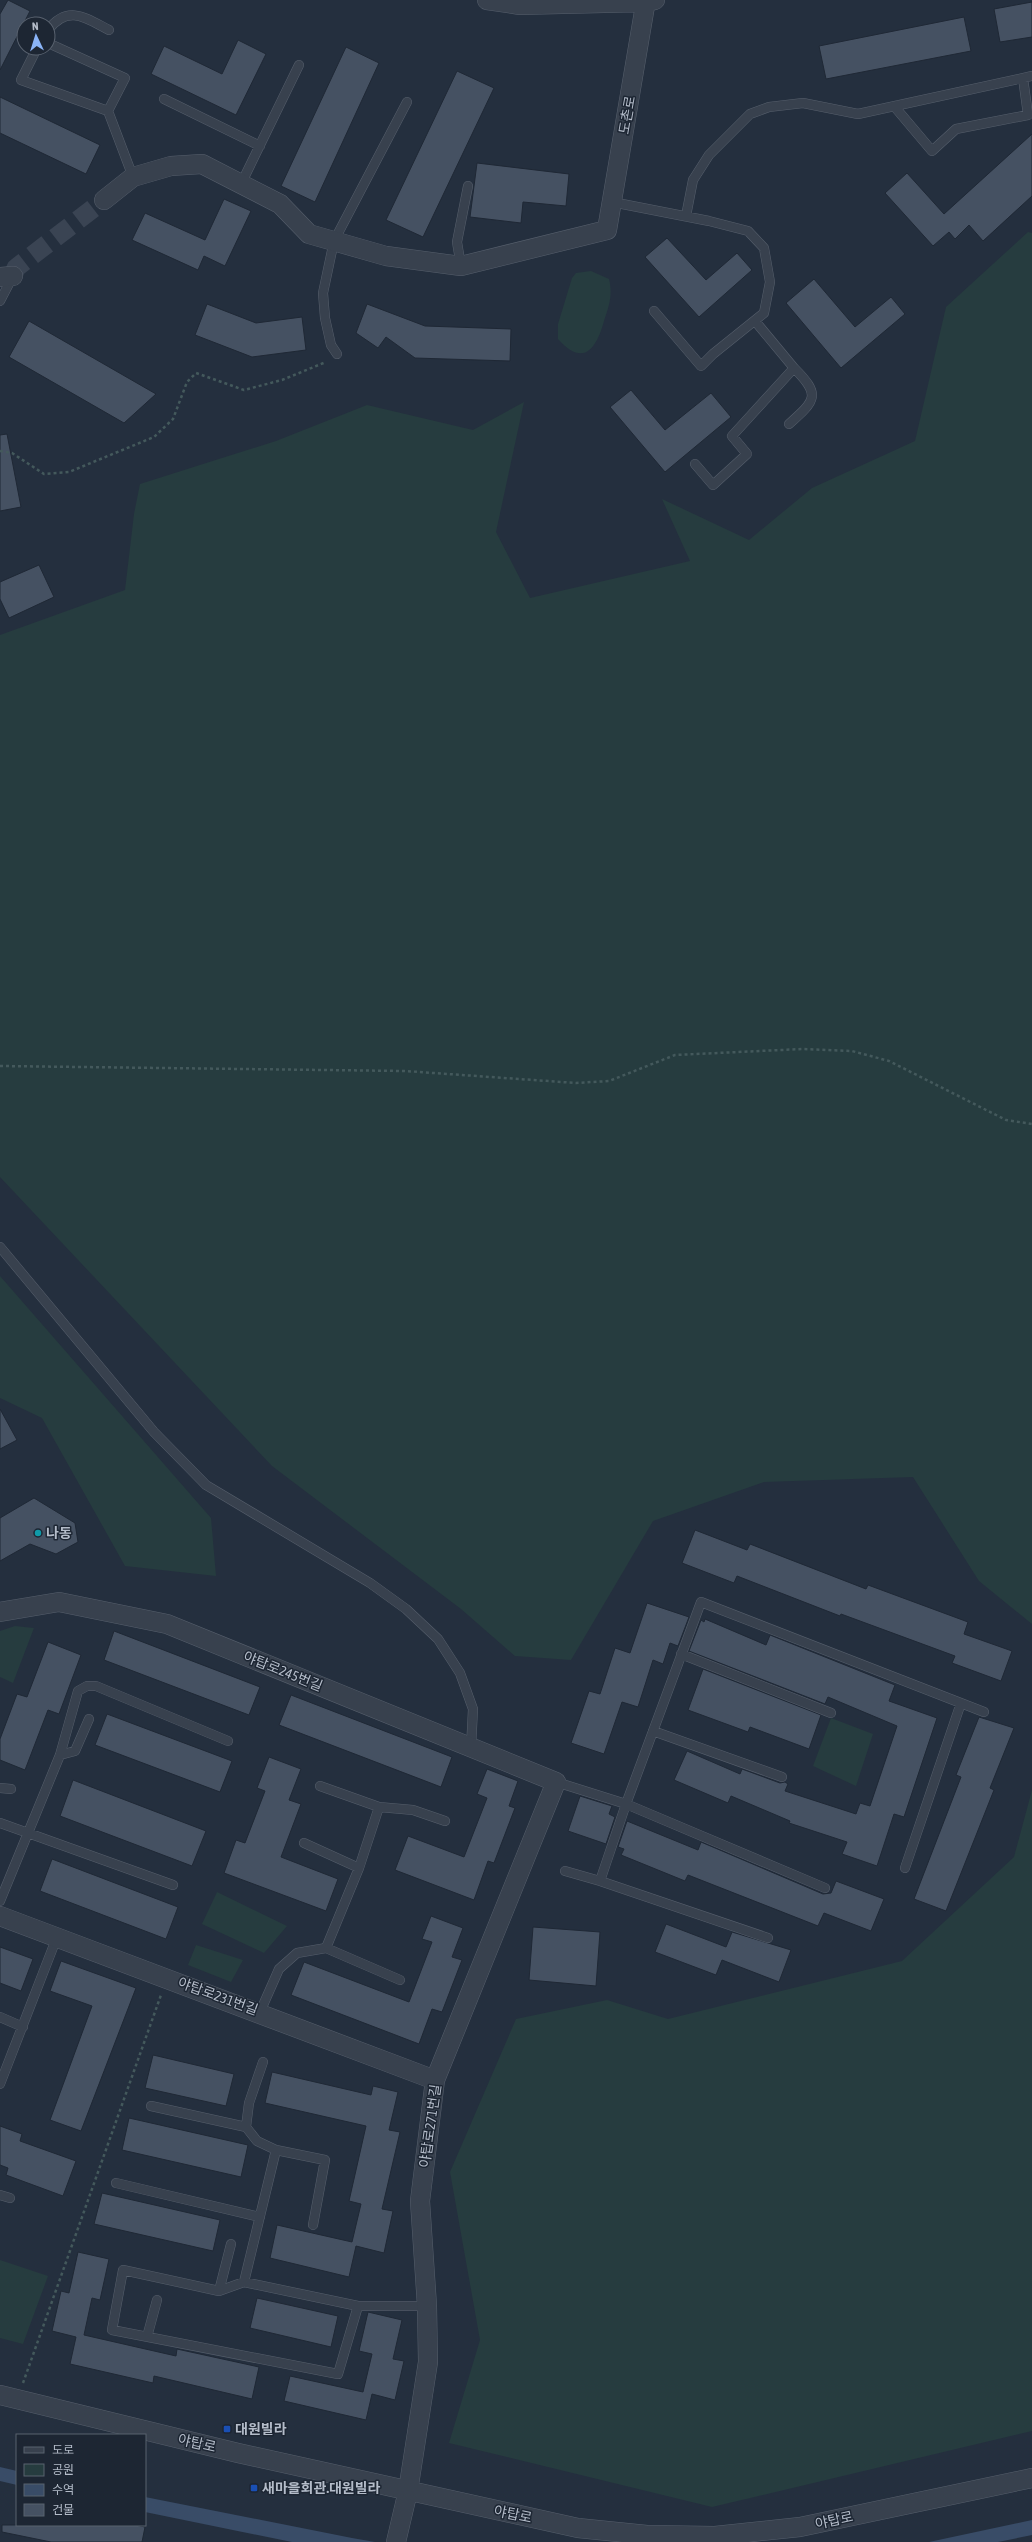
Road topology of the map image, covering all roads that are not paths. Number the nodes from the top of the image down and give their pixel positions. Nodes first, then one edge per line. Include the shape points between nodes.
1 (487, 0) edge
2 (649, 1) edge
3 (56, 22) edge
4 (109, 30) dead end
5 (56, 47) edge
6 (33, 56) edge
7 (299, 65) dead end
8 (1028, 77) edge
9 (164, 99) dead end
10 (406, 102) dead end
11 (894, 106) junction
12 (108, 111) junction
13 (260, 146) junction
14 (133, 177) junction
15 (241, 184) junction
16 (468, 186) dead end
17 (104, 200) tunnel mouth
18 (612, 202) junction
19 (686, 216) junction
20 (334, 241) junction
21 (462, 266) junction
22 (6, 277) tunnel mouth
23 (0, 301) edge
24 (654, 311) dead end
25 (755, 321) junction
26 (337, 354) road end
27 (794, 368) junction
28 (789, 424) dead end
29 (696, 464) dead end
30 (0, 1247) edge
31 (0, 1612) edge
32 (681, 1654) junction
33 (961, 1703) junction
34 (984, 1712) dead end
35 (831, 1713) dead end
36 (89, 1719) dead end
37 (653, 1731) junction
38 (228, 1740) dead end
39 (471, 1748) junction
40 (60, 1755) junction
41 (782, 1777) dead end
42 (556, 1782) junction
43 (320, 1786) dead end
44 (0, 1788) edge
45 (11, 1789) dead end
46 (626, 1804) junction
47 (379, 1807) junction
48 (444, 1821) dead end
49 (0, 1823) edge
50 (29, 1833) junction
51 (304, 1843) dead end
52 (359, 1868) junction
53 (905, 1868) dead end
54 (565, 1870) dead end
55 (600, 1882) junction
56 (174, 1885) dead end
57 (825, 1888) dead end
58 (0, 1901) edge
59 (0, 1916) edge
60 (57, 1937) junction
61 (768, 1938) dead end
62 (326, 1948) junction
63 (400, 1980) dead end
64 (260, 2012) junction
65 (0, 2017) edge
66 (23, 2027) junction
67 (263, 2062) dead end
68 (435, 2080) junction
69 (0, 2084) edge
70 (151, 2106) dead end
71 (246, 2127) junction
72 (276, 2150) junction
73 (116, 2184) dead end
74 (0, 2194) edge
75 (10, 2198) dead end
76 (260, 2217) junction
77 (312, 2226) dead end
78 (231, 2244) dead end
79 (244, 2282) junction
80 (219, 2291) junction
81 (157, 2300) dead end
82 (358, 2306) junction
83 (427, 2306) junction
84 (147, 2337) junction
85 (9, 2398) edge
86 (1032, 2478) edge
87 (408, 2491) junction
88 (398, 2535) edge

1 - 2 street via 520,5
2 - 18 street, 도촌로
3 - 4 lane via 68,14 80,14
5 - 12 lane via 125,78
6 - 12 lane via 21,80
7 - 13 lane
8 - 11 lane
8 - 11 lane via 1028,115 956,129 932,151
9 - 13 lane
10 - 20 lane
11 - 19 lane via 858,114 803,103 769,107 750,114 709,155 693,180
12 - 14 lane
13 - 15 lane
14 - 15 street via 171,166 202,164
14 - 17 street
15 - 20 street via 280,204 309,234
16 - 21 lane via 456,242
18 - 19 lane
18 - 21 street, 도촌로 via 607,230
19 - 25 lane via 748,231 764,248 770,282 764,313
20 - 21 street via 386,256
20 - 26 lane via 323,293 331,345
22 - 23 lane
24 - 25 lane via 701,366
25 - 27 lane
27 - 28 lane via 809,383 812,394 809,406
27 - 29 lane via 732,436 747,454 713,485
30 - 39 lane via 154,1432 206,1485 370,1583 406,1609 438,1639 460,1673 473,1709
31 - 39 street, 야탑로245번길 via 60,1602 167,1624
32 - 33 lane via 701,1602
32 - 35 lane
32 - 37 lane
33 - 34 lane
33 - 53 lane
36 - 40 lane via 75,1751
37 - 41 lane
37 - 46 lane
38 - 40 lane via 96,1686 87,1686 78,1691
39 - 42 street, 야탑로245번길
40 - 50 lane
42 - 46 lane
42 - 68 street, 야탑로271번길
43 - 47 lane
44 - 45 lane
46 - 55 lane
46 - 57 lane
47 - 48 lane via 413,1810
47 - 52 lane
49 - 50 lane
50 - 56 lane
50 - 58 lane
51 - 52 lane
52 - 62 lane
54 - 55 lane
55 - 61 lane
59 - 60 street, 야탑로231번길
60 - 64 street, 야탑로231번길
60 - 66 lane
62 - 63 lane
62 - 64 lane via 297,1953 279,1969
64 - 68 street, 야탑로231번길
65 - 66 lane
66 - 69 lane
67 - 71 lane via 249,2103
68 - 83 street, 야탑로271번길 via 420,2201
70 - 71 lane
71 - 72 lane via 257,2141
72 - 76 lane
72 - 77 lane via 325,2160
73 - 76 lane
74 - 75 lane
76 - 79 lane
78 - 80 lane
79 - 80 lane
79 - 82 lane
80 - 84 lane via 123,2270 112,2330
81 - 84 lane
82 - 83 lane
82 - 84 lane via 338,2374
83 - 87 street, 야탑로271번길 via 428,2362
85 - 87 street, 야탑로
86 - 87 street, 야탑로 via 800,2527 715,2536 647,2535 578,2528
87 - 88 street, 야탑로271번길

